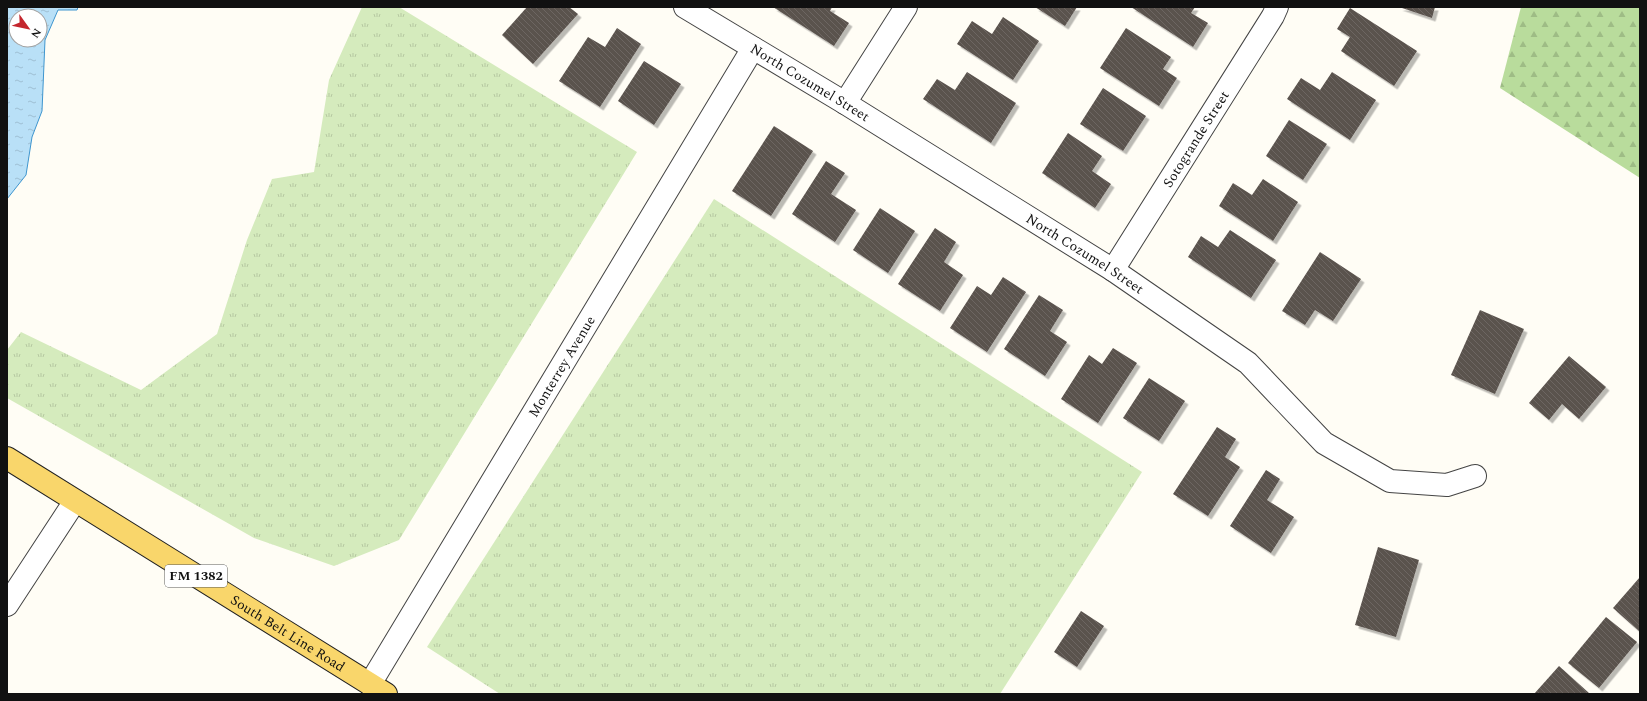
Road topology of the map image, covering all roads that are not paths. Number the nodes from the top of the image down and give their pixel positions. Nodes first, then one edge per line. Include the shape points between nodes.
1 (685, 7) edge
2 (906, 7) edge
3 (1277, 7) edge
4 (753, 48) junction
5 (845, 103) junction
6 (1113, 270) junction
7 (7, 458) edge
8 (1475, 476) dead end
9 (75, 501) junction
10 (7, 605) edge
11 (378, 689) edge

1 - 4 street, North Cozumel Street
2 - 5 street
3 - 6 street, Sotogrande Street
4 - 5 street, North Cozumel Street
4 - 11 street, Monterrey Avenue
5 - 6 street, North Cozumel Street
6 - 8 street, North Cozumel Street via 1248,363 1324,443 1390,481 1447,485
7 - 9 main road, South Belt Line Road / FM 1382
9 - 10 street
9 - 11 main road, South Belt Line Road / FM 1382

